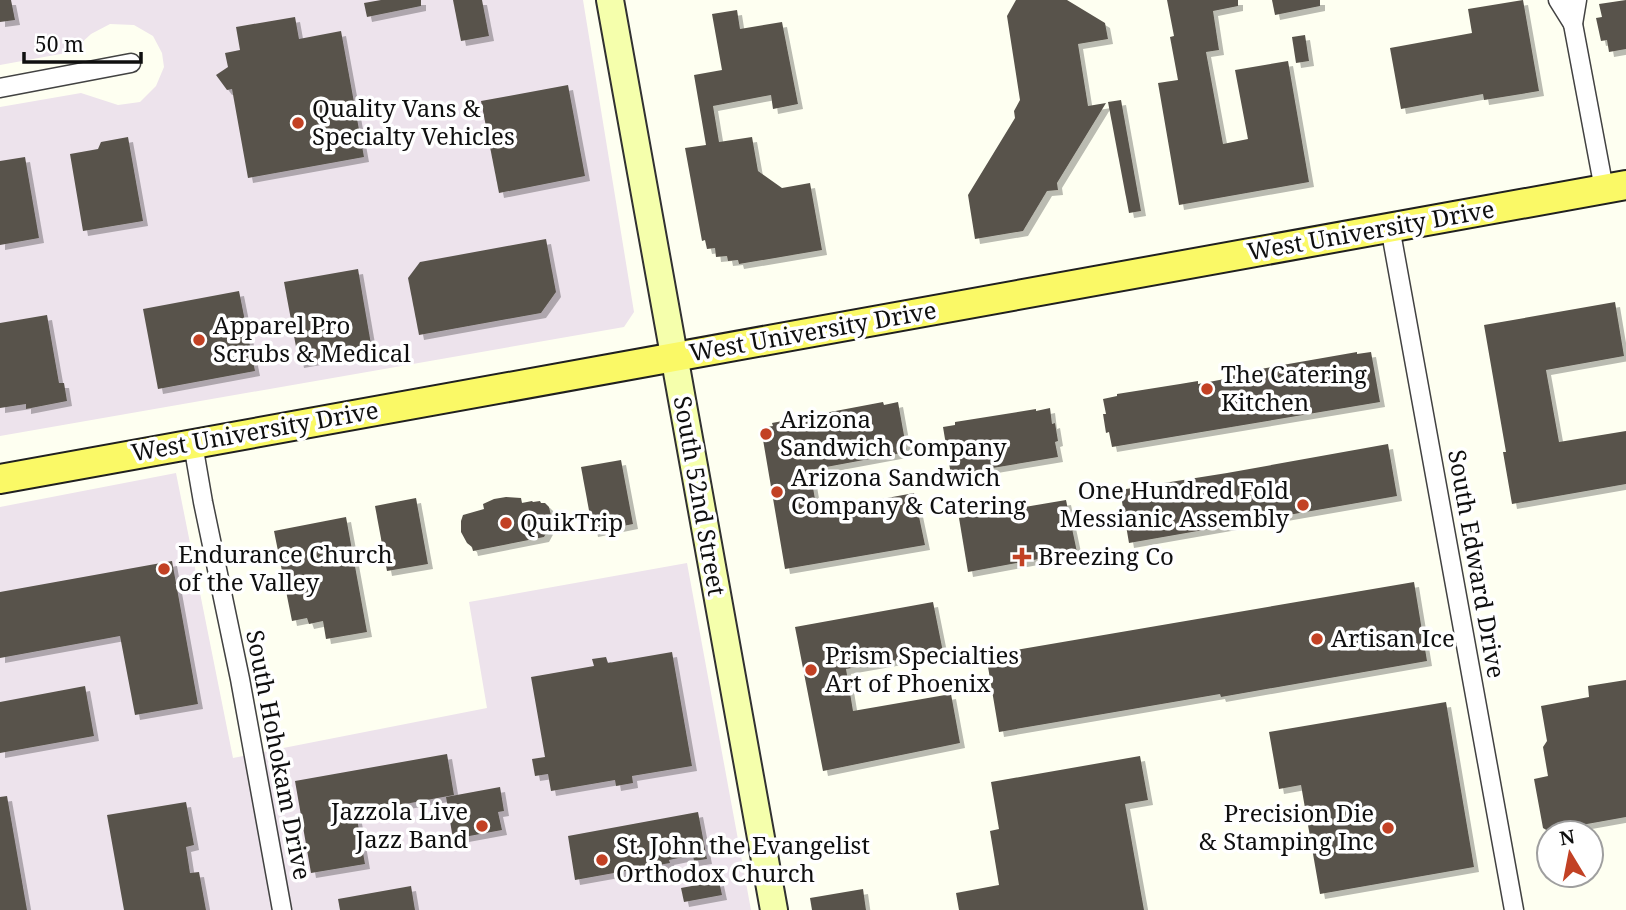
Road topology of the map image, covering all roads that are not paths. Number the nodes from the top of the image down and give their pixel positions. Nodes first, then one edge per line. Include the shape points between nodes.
1 (610, 0) edge
2 (1558, 0) edge
3 (1577, 0) edge
4 (1573, 24) junction
5 (131, 63) dead end
6 (0, 88) edge
7 (1615, 187) edge
8 (1390, 228) junction
9 (673, 357) junction
10 (193, 444) junction
11 (0, 479) edge
12 (282, 910) edge
13 (774, 910) edge
14 (1514, 910) edge

1 - 9 main road, South 52nd Street
2 - 4 street
3 - 4 street
4 - 7 street
5 - 6 street
7 - 8 main road, West University Drive
8 - 9 main road, West University Drive
8 - 14 street, South Edward Drive
9 - 10 main road, West University Drive
9 - 13 main road, South 52nd Street
10 - 11 main road, West University Drive
10 - 12 street, South Hohokam Drive

